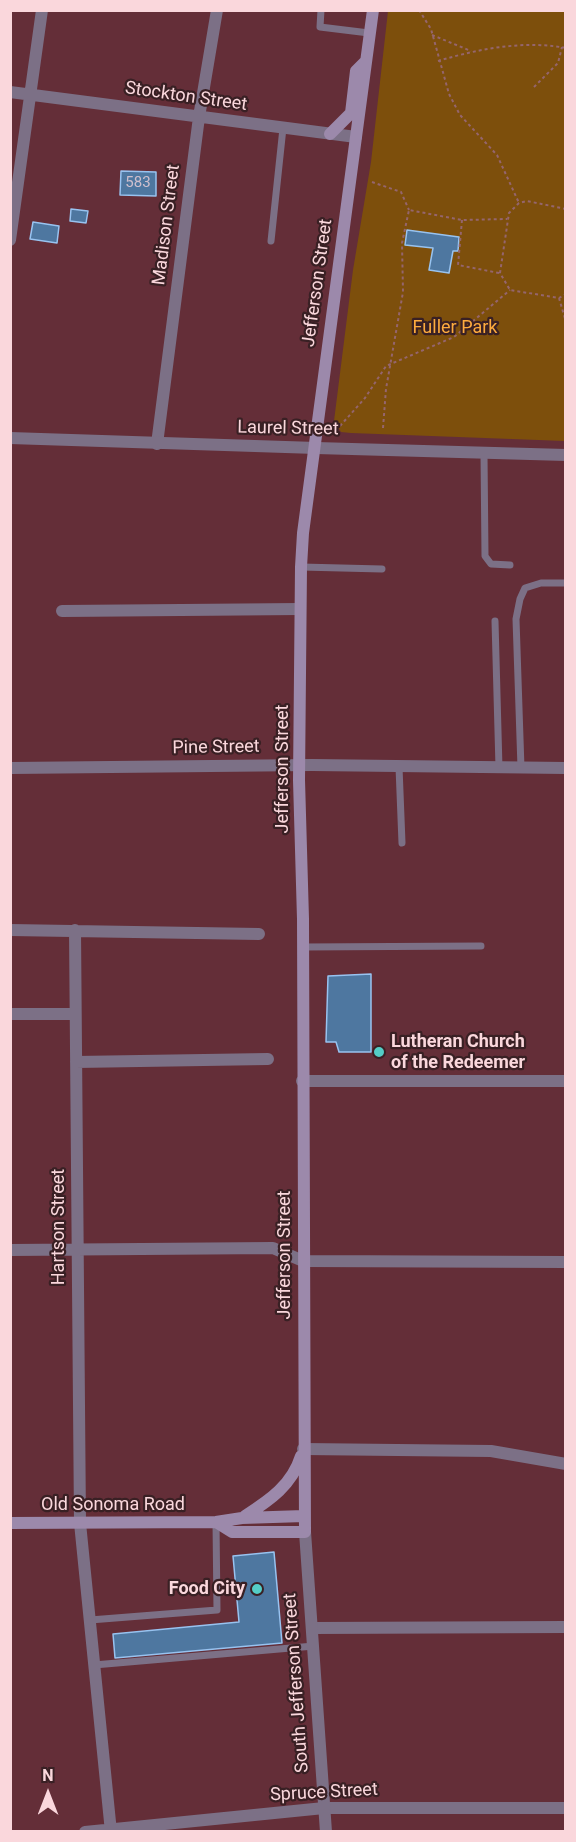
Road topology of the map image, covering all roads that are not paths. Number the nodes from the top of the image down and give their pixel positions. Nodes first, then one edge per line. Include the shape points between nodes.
1 (42, 10) edge
2 (217, 10) edge
3 (321, 10) edge
4 (373, 10) edge
5 (369, 33) junction
6 (366, 61) junction
7 (10, 92) edge
8 (29, 95) junction
9 (200, 117) junction
10 (283, 128) junction
11 (330, 134) junction
12 (356, 138) junction
13 (10, 240) edge
14 (271, 241) dead end
15 (10, 438) edge
16 (157, 444) junction
17 (316, 448) junction
18 (484, 454) junction
19 (566, 455) edge
20 (510, 565) dead end
21 (302, 567) junction
22 (382, 569) dead end
23 (566, 583) edge
24 (300, 609) junction
25 (62, 610) dead end
26 (495, 621) dead end
27 (300, 766) junction
28 (399, 767) junction
29 (10, 768) edge
30 (499, 768) junction
31 (521, 768) junction
32 (566, 768) edge
33 (402, 843) dead end
34 (10, 930) edge
35 (75, 930) junction
36 (259, 934) dead end
37 (481, 946) dead end
38 (303, 947) junction
39 (10, 1014) edge
40 (75, 1014) junction
41 (268, 1059) dead end
42 (76, 1062) junction
43 (302, 1081) junction
44 (566, 1081) edge
45 (77, 1248) junction
46 (10, 1250) edge
47 (303, 1261) junction
48 (566, 1262) edge
49 (303, 1449) junction
50 (566, 1464) edge
51 (304, 1516) junction
52 (242, 1518) junction
53 (80, 1522) junction
54 (216, 1522) junction
55 (10, 1523) edge
56 (305, 1532) junction
57 (90, 1620) junction
58 (566, 1627) edge
59 (312, 1628) junction
60 (314, 1646) junction
61 (94, 1665) junction
62 (324, 1808) junction
63 (566, 1808) edge
64 (111, 1830) edge
65 (85, 1832) edge
66 (326, 1832) edge

1 - 8 street
2 - 9 street, Madison Street
3 - 5 lane via 320,27
4 - 5 main road, Jefferson Street
5 - 6 main road, Jefferson Street
6 - 11 main road via 356,71 351,113
6 - 12 main road, Jefferson Street
7 - 8 street, Stockton Street
8 - 9 street, Stockton Street
8 - 13 street
9 - 10 street, Stockton Street
9 - 16 street, Madison Street
10 - 11 street, Stockton Street
10 - 14 lane
11 - 12 street, Stockton Street
12 - 17 main road, Jefferson Street
15 - 16 street, Laurel Street
16 - 17 street, Laurel Street
17 - 18 street, Laurel Street
17 - 21 main road, Jefferson Street
18 - 19 street, Laurel Street
18 - 20 lane via 485,556 491,564
21 - 22 lane
21 - 24 main road, Jefferson Street
23 - 31 lane via 525,588 520,599 516,619
24 - 25 street
24 - 27 main road, Jefferson Street
26 - 30 lane
27 - 28 street, Pine Street
27 - 29 street, Pine Street
27 - 38 main road, Jefferson Street
28 - 30 street, Pine Street
28 - 33 lane
30 - 31 street, Pine Street
31 - 32 street, Pine Street
34 - 35 street
35 - 36 street
35 - 40 street, Hartson Street
37 - 38 lane
38 - 43 main road, Jefferson Street
39 - 40 street
40 - 42 street, Hartson Street
41 - 42 street
42 - 45 street, Hartson Street
43 - 44 street
43 - 47 main road, Jefferson Street
45 - 46 street
45 - 47 street via 273,1248
45 - 53 street, Hartson Street
47 - 48 street
47 - 49 main road, Jefferson Street
49 - 50 street via 491,1451
49 - 51 main road, Jefferson Street
49 - 52 main road via 294,1473 280,1491
51 - 52 main road, Old Sonoma Road
51 - 56 main road, Jefferson Street
52 - 54 main road, Old Sonoma Road
53 - 54 main road, Old Sonoma Road
53 - 55 main road, Old Sonoma Road
53 - 57 street, Hartson Street
54 - 56 main road, Old Sonoma Road via 232,1532
54 - 57 lane via 217,1610
56 - 59 street, South Jefferson Street
57 - 61 street, Hartson Street
58 - 59 street
59 - 60 street, South Jefferson Street
60 - 61 lane
60 - 62 street, South Jefferson Street
61 - 64 street, Hartson Street
62 - 63 street, Spruce Street
62 - 64 street, Spruce Street
62 - 66 street, South Jefferson Street
64 - 65 street, Spruce Street

